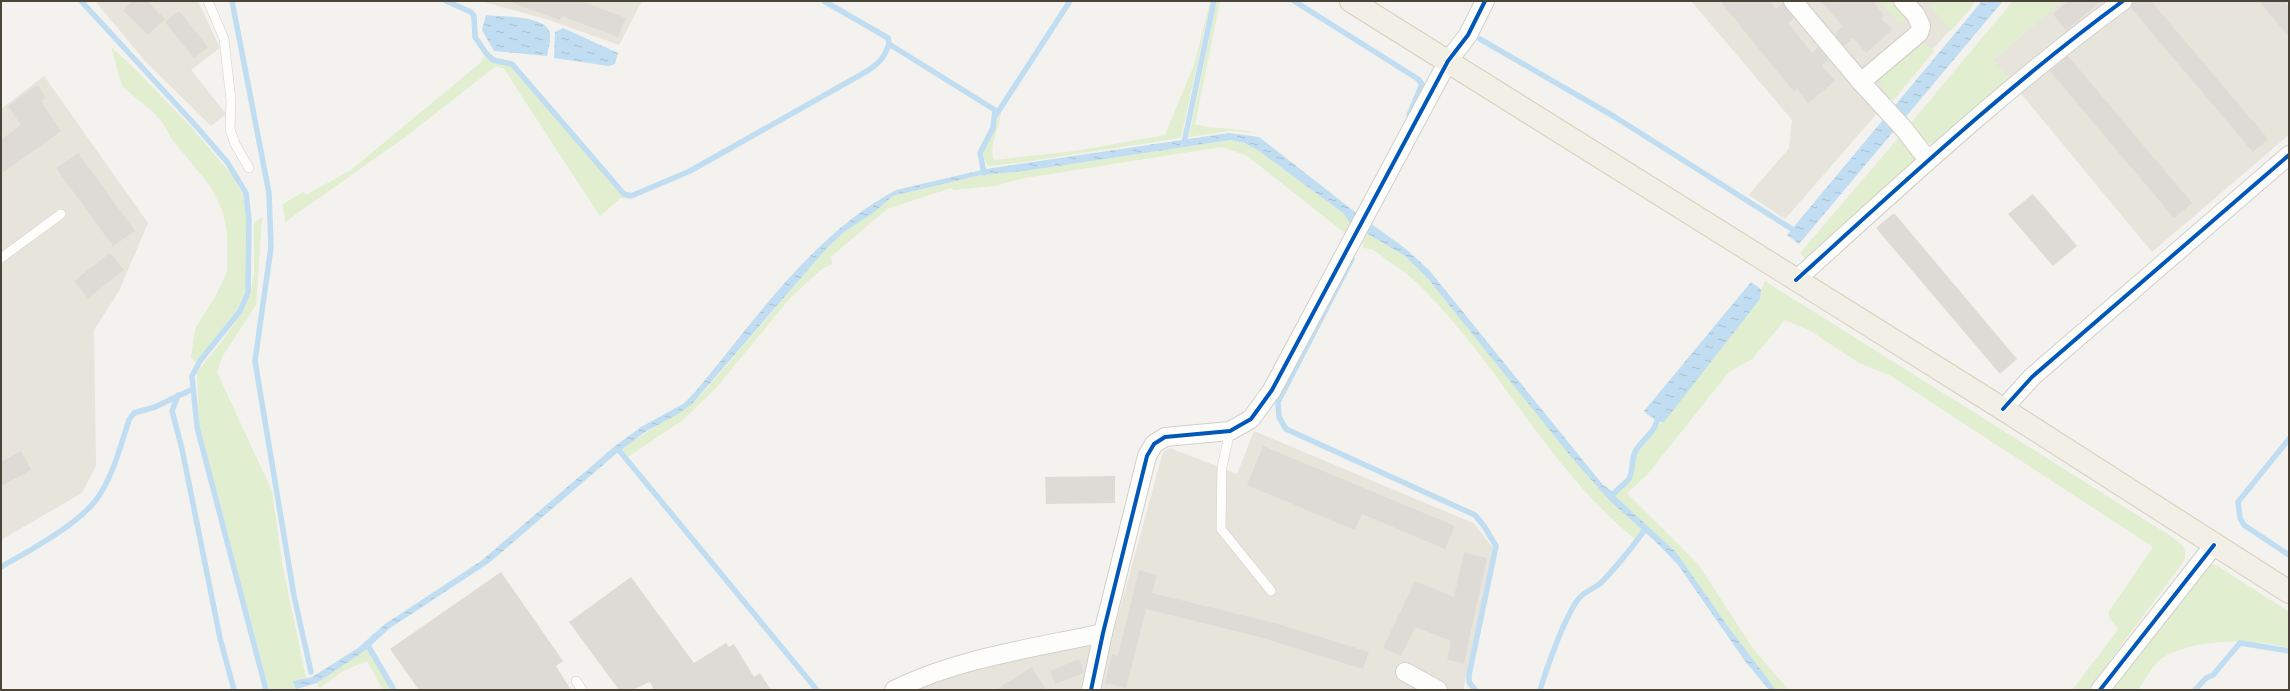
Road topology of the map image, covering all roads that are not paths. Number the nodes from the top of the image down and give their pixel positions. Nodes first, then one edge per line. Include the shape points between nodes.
1 (208, 1) edge
2 (1351, 1) edge
3 (1485, 1) edge
4 (1793, 1) edge
5 (1903, 1) edge
6 (2123, 1) edge
7 (1448, 61) junction
8 (1860, 82) junction
9 (2289, 155) edge
10 (1928, 160) junction
11 (249, 168) dead end
12 (61, 214) dead end
13 (1, 258) edge
14 (1796, 280) junction
15 (2003, 409) junction
16 (1230, 432) junction
17 (2214, 545) junction
18 (1271, 591) dead end
19 (2289, 592) edge
20 (1103, 633) junction
21 (1405, 672) dead end
22 (576, 681) dead end
23 (582, 690) edge
24 (894, 690) edge
25 (1092, 690) edge
26 (1438, 690) edge
27 (2100, 690) edge

1 - 11 lane via 224,40 231,100 230,128 235,144
2 - 7 main road
3 - 7 street via 1468,35
4 - 8 street
5 - 8 street via 1916,15 1921,26 1919,32
6 - 10 street via 2072,39
7 - 14 main road
7 - 16 street via 1272,390 1252,419
8 - 10 street via 1904,129
9 - 15 street via 2032,377
10 - 14 street
12 - 13 lane
14 - 15 main road
15 - 17 main road
16 - 18 lane via 1222,467 1221,529
16 - 20 street via 1166,437 1154,444 1147,456
17 - 19 main road
17 - 27 street
20 - 24 street via 982,660 914,680
20 - 25 street
21 - 26 street
22 - 23 lane

